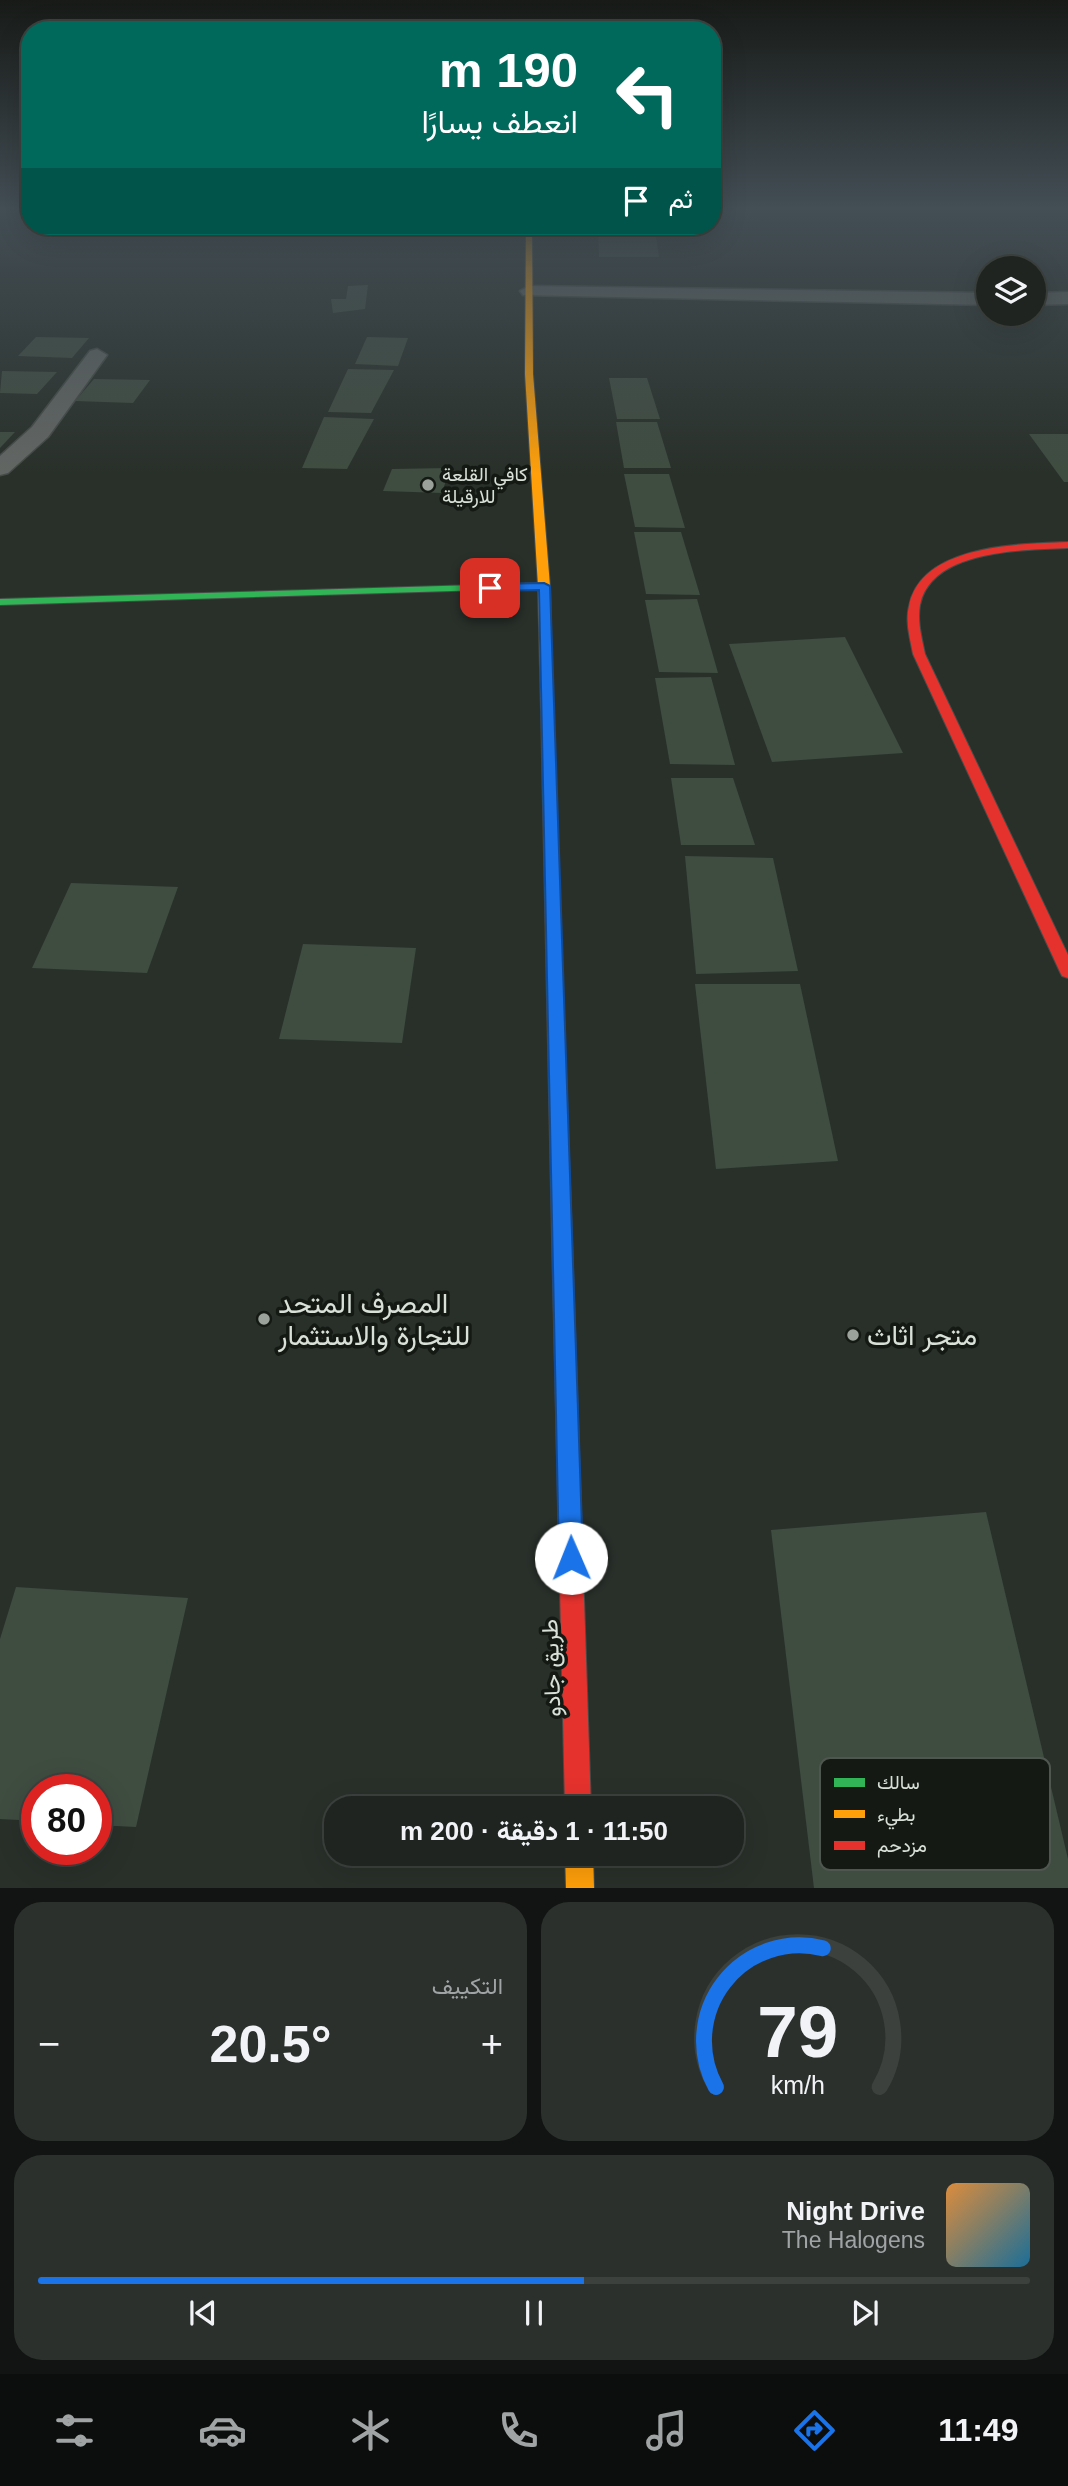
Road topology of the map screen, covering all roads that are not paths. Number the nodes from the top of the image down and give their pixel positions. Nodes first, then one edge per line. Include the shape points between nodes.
1 (529, 298) edge
2 (938, 298) edge
3 (1064, 298) edge
4 (976, 299) edge
5 (1046, 299) edge
6 (97, 355) dead end
7 (0, 468) edge
8 (1068, 545) edge
9 (544, 586) junction
10 (0, 602) edge
11 (1068, 972) edge
12 (578, 1796) edge
13 (579, 1866) edge
14 (580, 1888) edge

1 - 9 main road, طريق جادو via 529,374
2 - 4 street
3 - 5 street
6 - 7 street via 40,432
8 - 11 main road via 978,555 934,571 920,589 913,617 919,653
9 - 10 main road
9 - 12 main road, طريق جادو
13 - 14 main road

